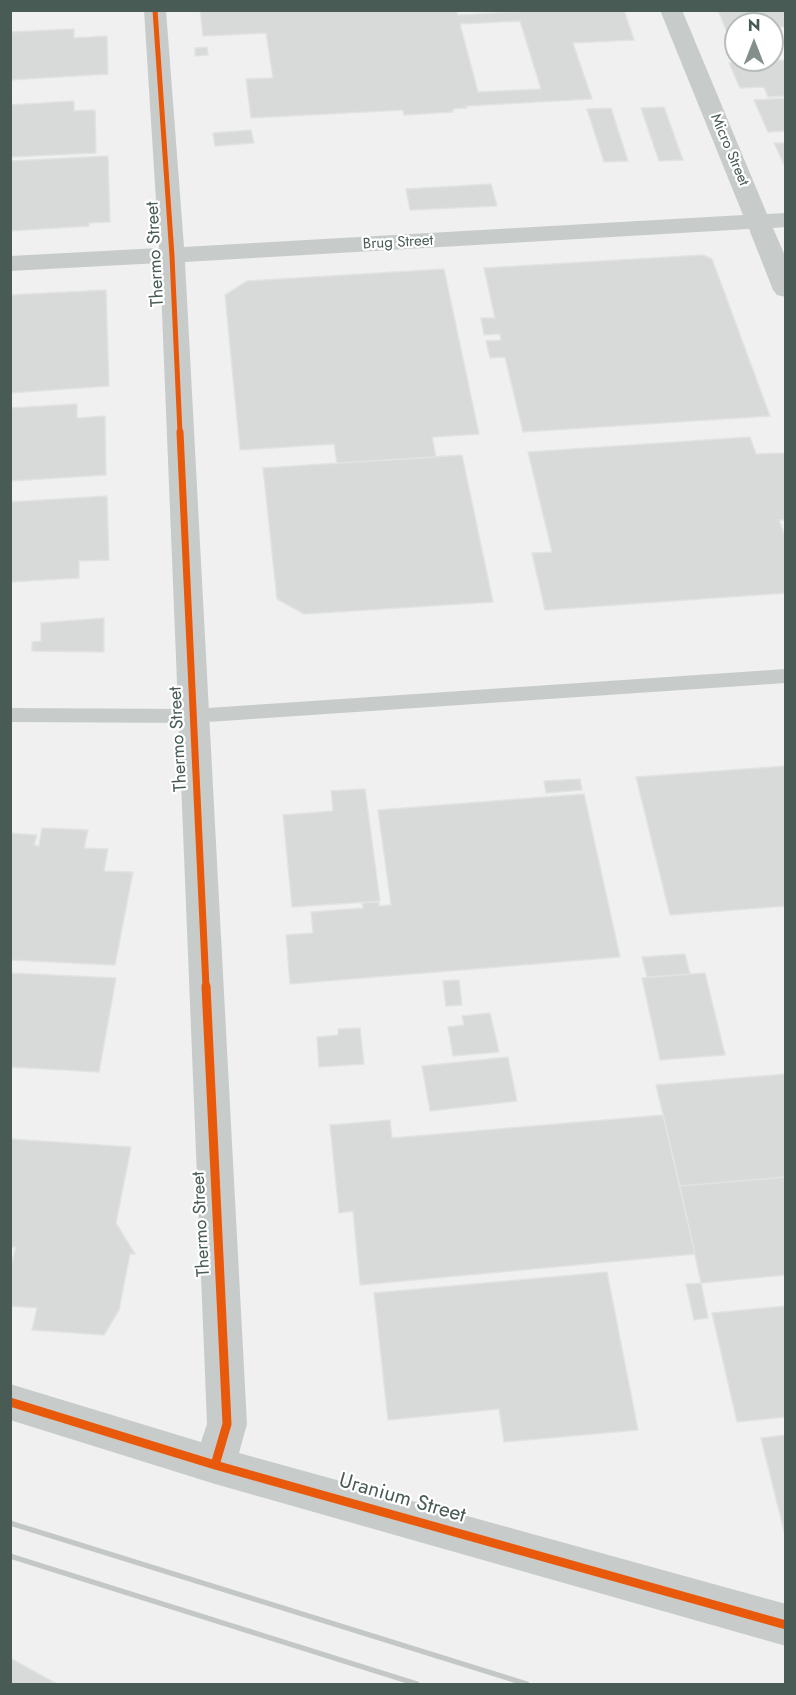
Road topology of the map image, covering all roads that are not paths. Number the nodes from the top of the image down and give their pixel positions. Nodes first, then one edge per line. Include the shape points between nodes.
1 (155, 10) edge
2 (671, 10) edge
3 (786, 220) edge
4 (759, 222) junction
5 (172, 256) junction
6 (10, 264) edge
7 (786, 290) edge
8 (786, 676) edge
9 (10, 715) edge
10 (193, 716) junction
11 (10, 1402) edge
12 (215, 1465) junction
13 (786, 1625) edge

1 - 5 street, Thermo Street
2 - 4 street, Micro Street
3 - 4 street, Brug Street
4 - 5 street, Brug Street
4 - 7 street, Micro Street
5 - 6 street, Brug Street
5 - 10 street, Thermo Street
8 - 10 lane
9 - 10 lane
10 - 12 street, Thermo Street via 227,1424
11 - 12 street, Uranium Street
12 - 13 street, Uranium Street

